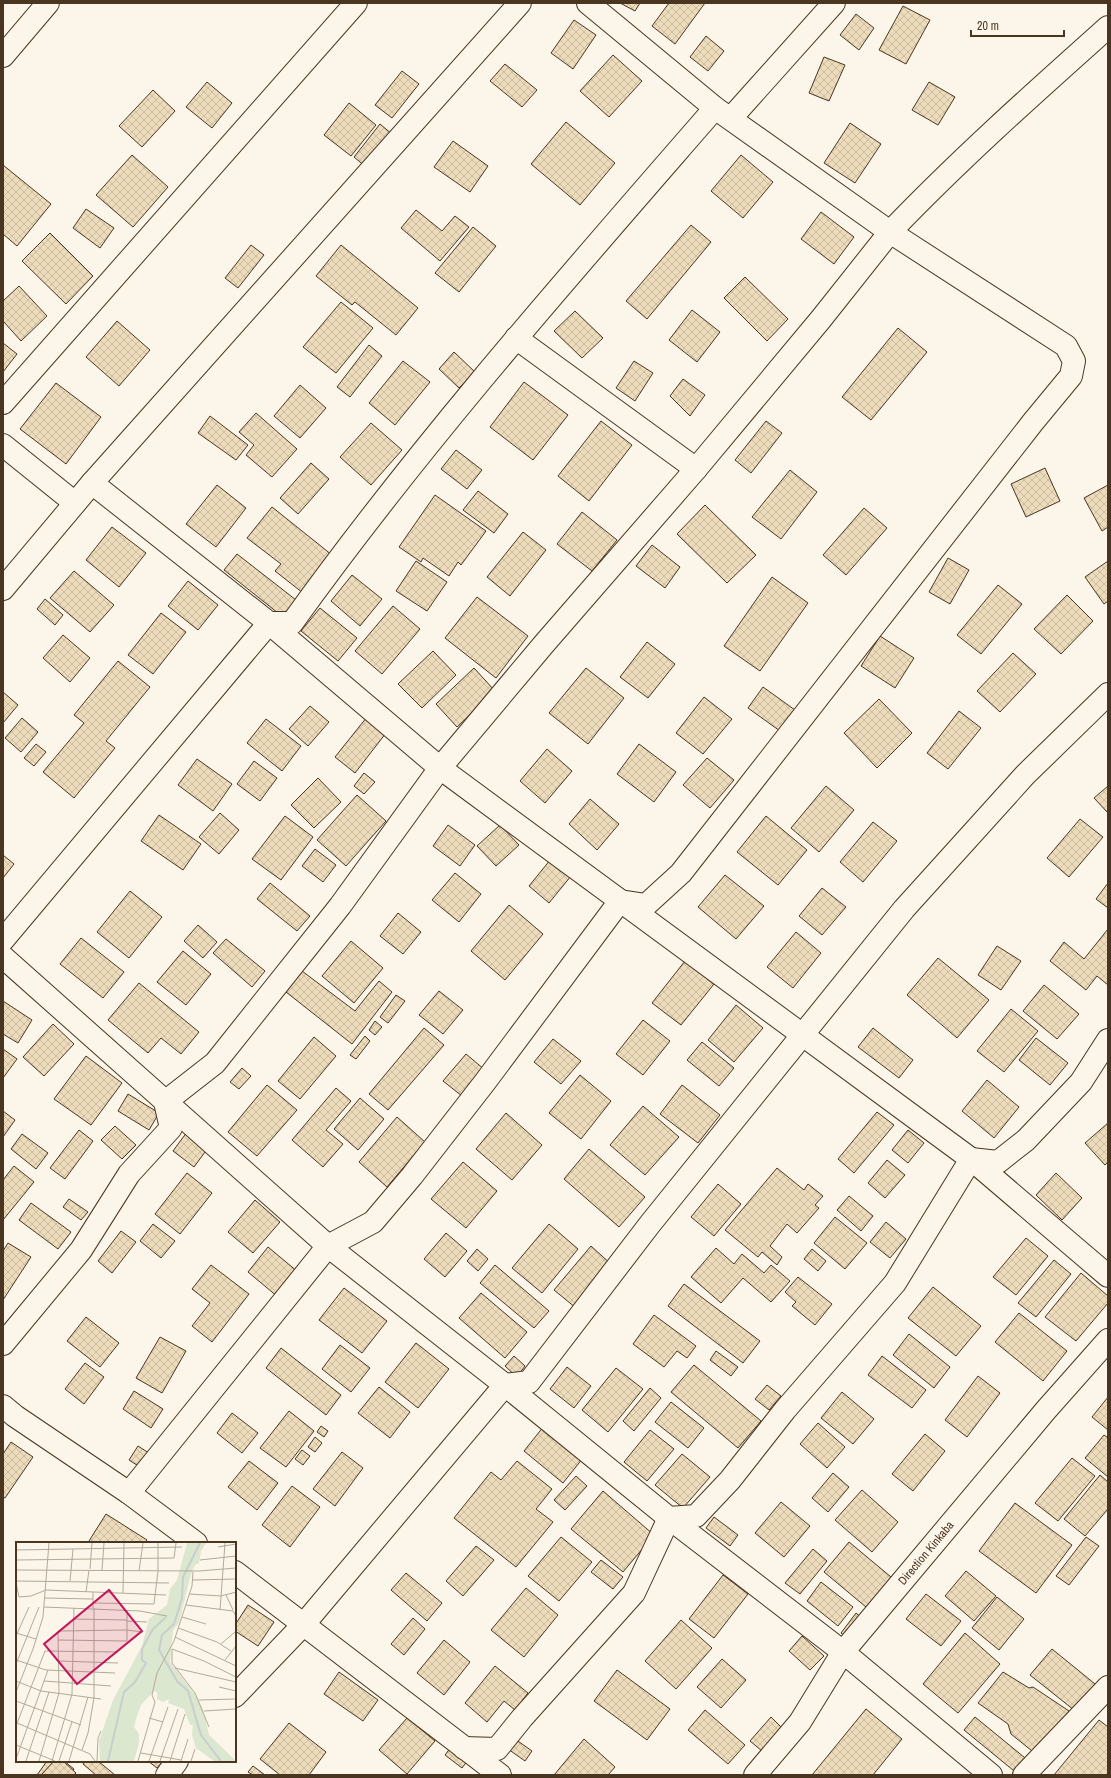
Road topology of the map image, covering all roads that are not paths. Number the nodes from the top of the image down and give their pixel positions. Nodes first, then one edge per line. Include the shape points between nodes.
1 (48, 3) edge
2 (356, 3) edge
3 (520, 3) edge
4 (588, 3) edge
5 (834, 3) edge
6 (1108, 27) edge
7 (3, 56) edge
8 (723, 113) junction
9 (890, 232) junction
10 (516, 338) junction
11 (3, 403) edge
12 (3, 445) edge
13 (696, 469) junction
14 (92, 483) junction
15 (75, 503) junction
16 (3, 589) edge
17 (269, 623) junction
18 (1108, 694) edge
19 (440, 768) junction
20 (620, 902) junction
21 (3, 940) edge
22 (3, 957) edge
23 (801, 1035) junction
24 (1108, 1040) edge
25 (165, 1102) junction
26 (971, 1159) junction
27 (328, 1246) junction
28 (1108, 1276) edge
29 (1108, 1340) edge
30 (3, 1344) edge
31 (506, 1385) junction
32 (3, 1406) edge
33 (129, 1493) junction
34 (669, 1518) junction
35 (195, 1542) edge
36 (236, 1573) edge
37 (304, 1624) junction
38 (843, 1652) junction
39 (1108, 1687) edge
40 (236, 1695) edge
41 (464, 1748) junction
42 (176, 1762) edge
43 (167, 1775) edge
44 (500, 1775) edge
45 (755, 1775) edge
46 (991, 1775) edge
47 (1024, 1775) edge

1 - 7 street
2 - 11 street
3 - 14 street
4 - 8 street
5 - 8 street
6 - 9 street via 1005,118
8 - 9 street
8 - 10 street
9 - 13 street
9 - 20 street via 1066,346 1074,361 1071,376 681,873 646,904
10 - 13 street
10 - 17 street via 333,566 292,623
12 - 15 street
13 - 19 street
14 - 15 street
14 - 17 street
15 - 16 street
17 - 19 street
17 - 21 street
18 - 23 street via 1024,775 904,909
19 - 20 street
19 - 25 street via 340,906 215,1063
20 - 23 street
20 - 27 street via 485,1082 373,1222
22 - 25 street
23 - 26 street
23 - 31 street via 650,1224 529,1382
24 - 26 street via 1081,1082 1026,1140 998,1162
25 - 27 street
25 - 30 street via 171,1128 129,1174 81,1250
26 - 28 street
26 - 34 street via 895,1283 785,1410 730,1480 696,1516
27 - 31 street
27 - 33 street
29 - 38 street, Direction Kinkaba
31 - 34 street
31 - 37 street
32 - 33 street
33 - 35 street
34 - 38 street
34 - 41 street via 634,1593 497,1749
36 - 37 street
37 - 40 street
37 - 41 street
38 - 45 street, Direction Kinkaba via 800,1722
38 - 46 street
39 - 47 street
41 - 44 street
42 - 43 street

